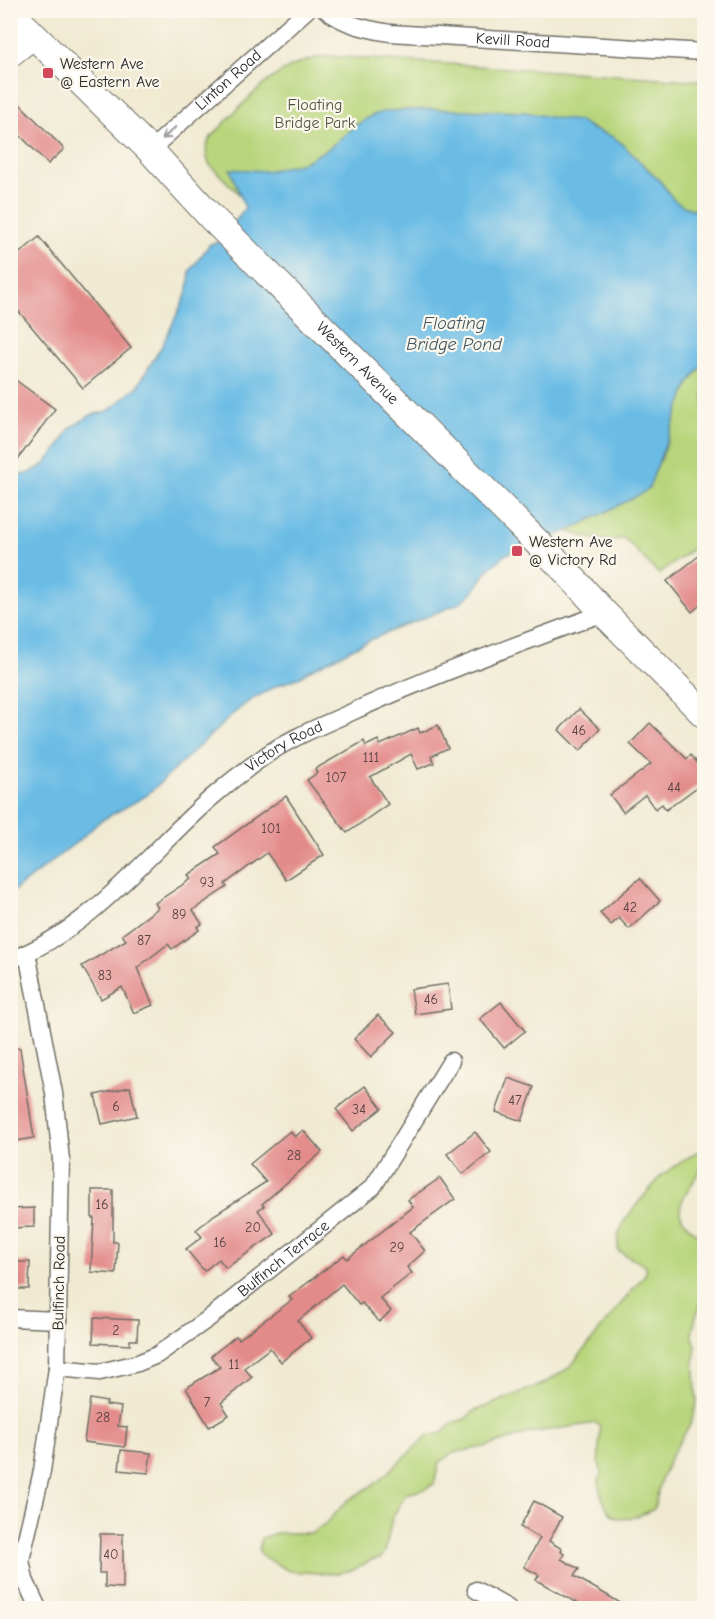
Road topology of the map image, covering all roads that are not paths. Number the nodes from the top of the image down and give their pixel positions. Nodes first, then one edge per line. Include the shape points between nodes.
1 (307, 10) edge
2 (326, 10) edge
3 (10, 12) edge
4 (34, 36) junction
5 (705, 52) edge
6 (10, 55) edge
7 (150, 150) junction
8 (604, 613) junction
9 (705, 714) edge
10 (27, 953) junction
11 (10, 960) edge
12 (451, 1061) dead end
13 (10, 1318) edge
14 (58, 1320) junction
15 (57, 1368) junction
16 (476, 1590) dead end
17 (38, 1608) edge
18 (508, 1608) edge

1 -> 7 street, Linton Road
2 - 5 street, Kevill Road via 358,27 390,33
3 - 4 main road, Western Avenue
4 - 6 main road
4 - 7 main road, Western Avenue
7 - 8 main road, Western Avenue via 219,225
8 - 9 main road, Western Avenue
8 - 10 street, Victory Road via 389,695 266,754 210,798 104,900 59,935
10 - 11 street, Victory Road
10 - 14 street, Bulfinch Road via 54,1093 61,1160
12 - 15 street, Bulfinch Terrace via 373,1187 208,1319 157,1355 138,1363 100,1372
13 - 14 street
14 - 15 street, Bulfinch Road
15 - 17 street, Bulfinch Road via 42,1471 21,1560
16 - 18 street

